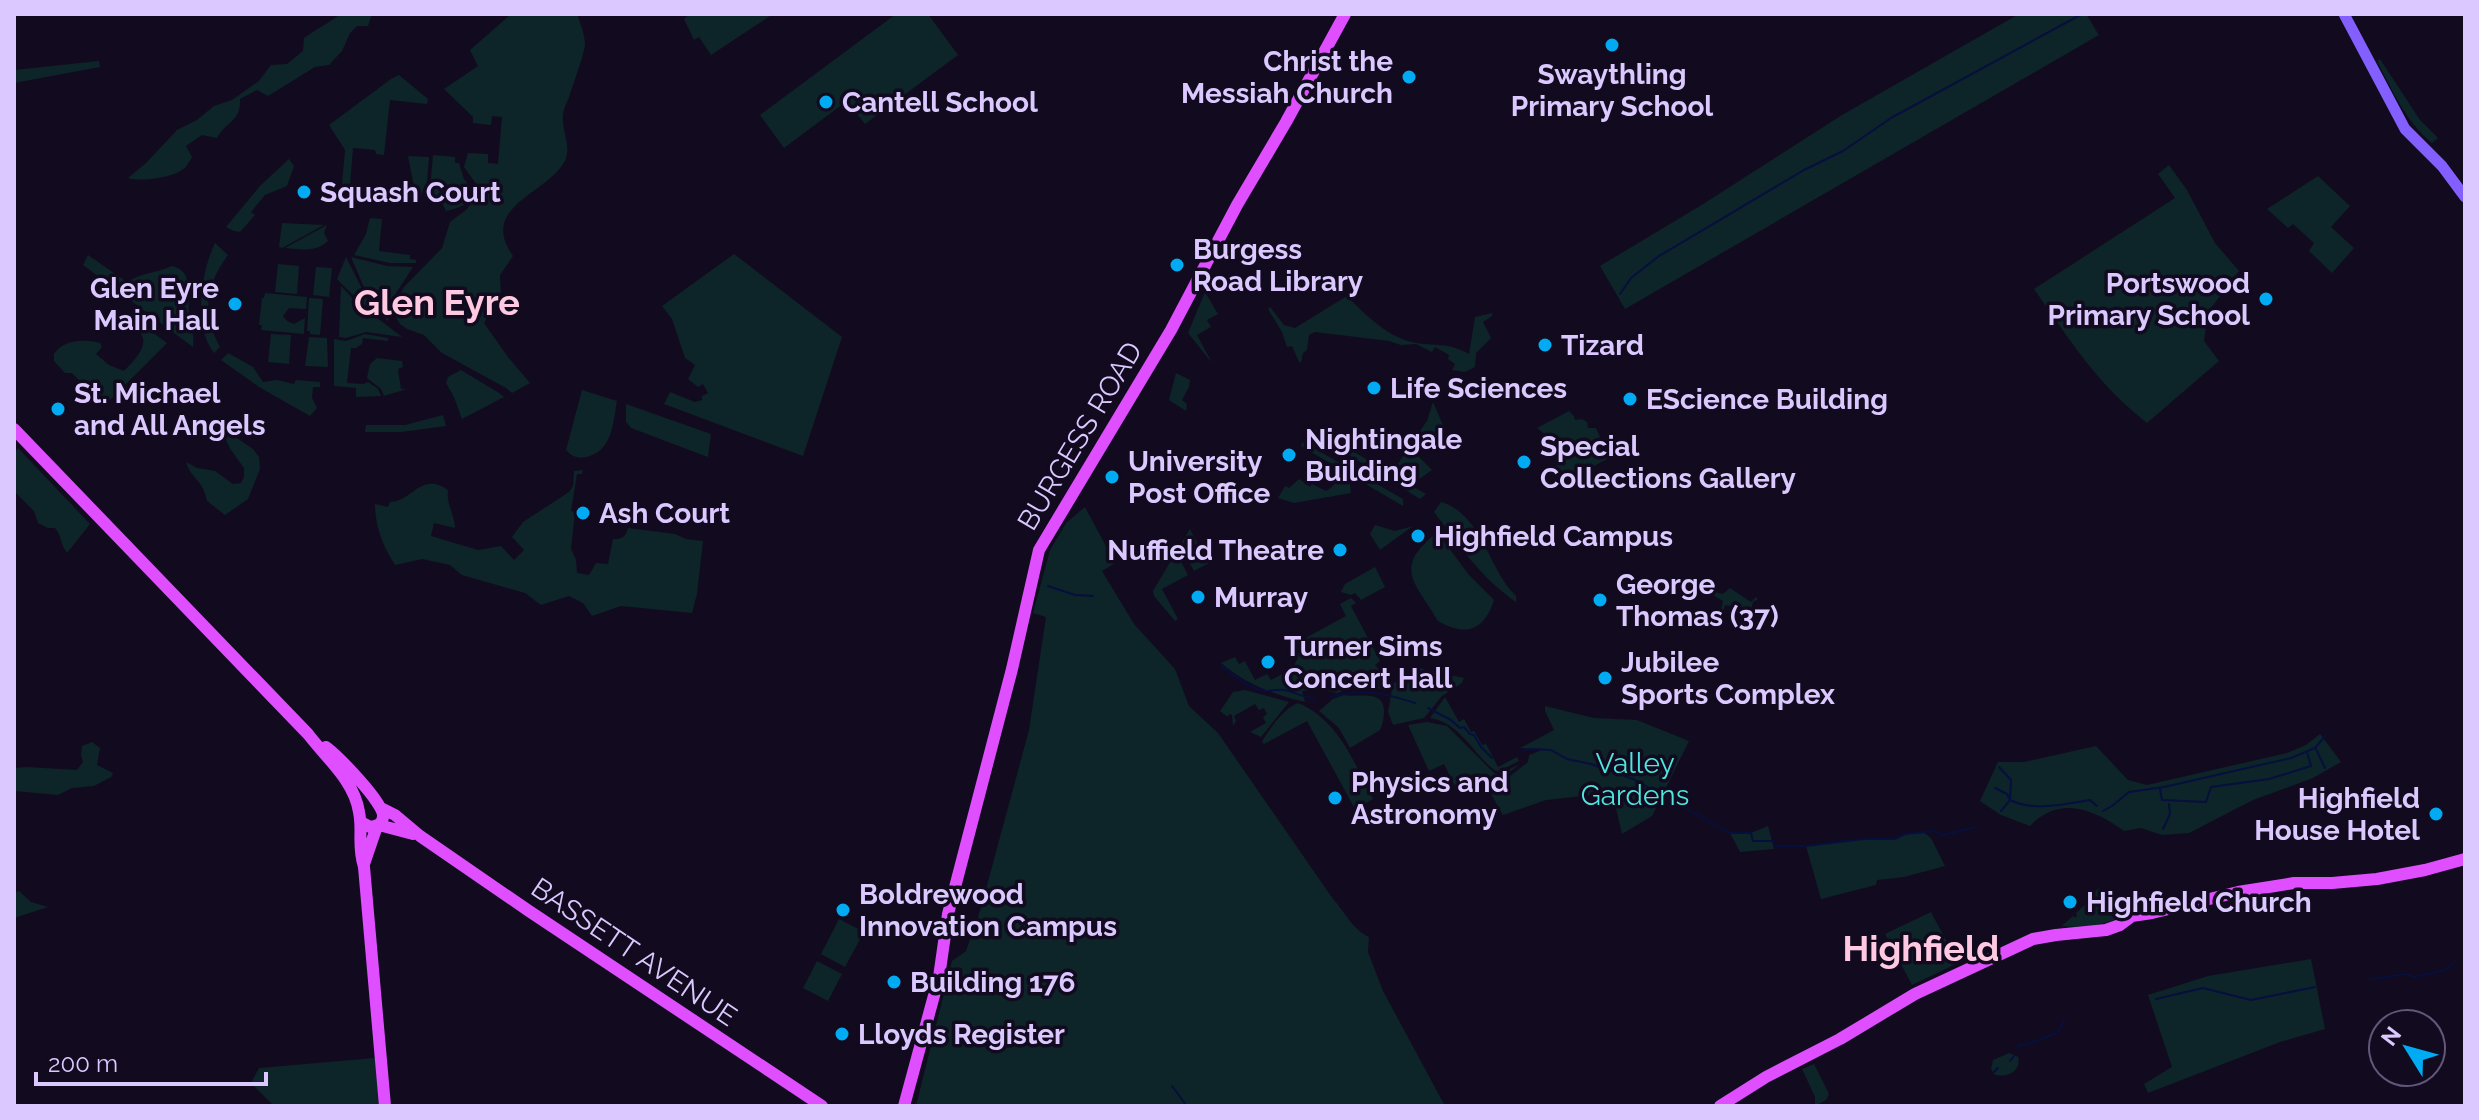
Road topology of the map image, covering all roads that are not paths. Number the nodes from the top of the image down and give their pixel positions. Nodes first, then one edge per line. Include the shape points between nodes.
1 (1345, 14) edge
2 (2344, 14) edge
3 (2465, 197) edge
4 (14, 429) edge
5 (308, 734) junction
6 (380, 807) junction
7 (360, 817) junction
8 (378, 825) junction
9 (420, 836) junction
10 (2465, 859) edge
11 (364, 867) junction
12 (385, 1106) edge
13 (822, 1106) edge
14 (904, 1106) edge
15 (1720, 1106) edge

1 - 14 main road, BURGESS ROAD via 1181,314 1039,550
2 - 3 street via 2405,129
4 - 5 main road, BASSETT AVENUE
5 - 6 main road, BASSETT AVENUE via 338,757
5 - 7 main road, BASSETT AVENUE via 348,784
6 - 7 main road via 363,806
6 - 8 main road via 383,818
6 - 9 main road, BASSETT AVENUE
7 - 8 main road via 370,827
7 - 11 main road
8 - 9 main road, BASSETT AVENUE
8 - 11 main road
9 - 13 main road, BASSETT AVENUE
10 - 15 main road via 2377,879 2238,892 2132,916 2111,929 2033,939 1915,994
11 - 12 main road

